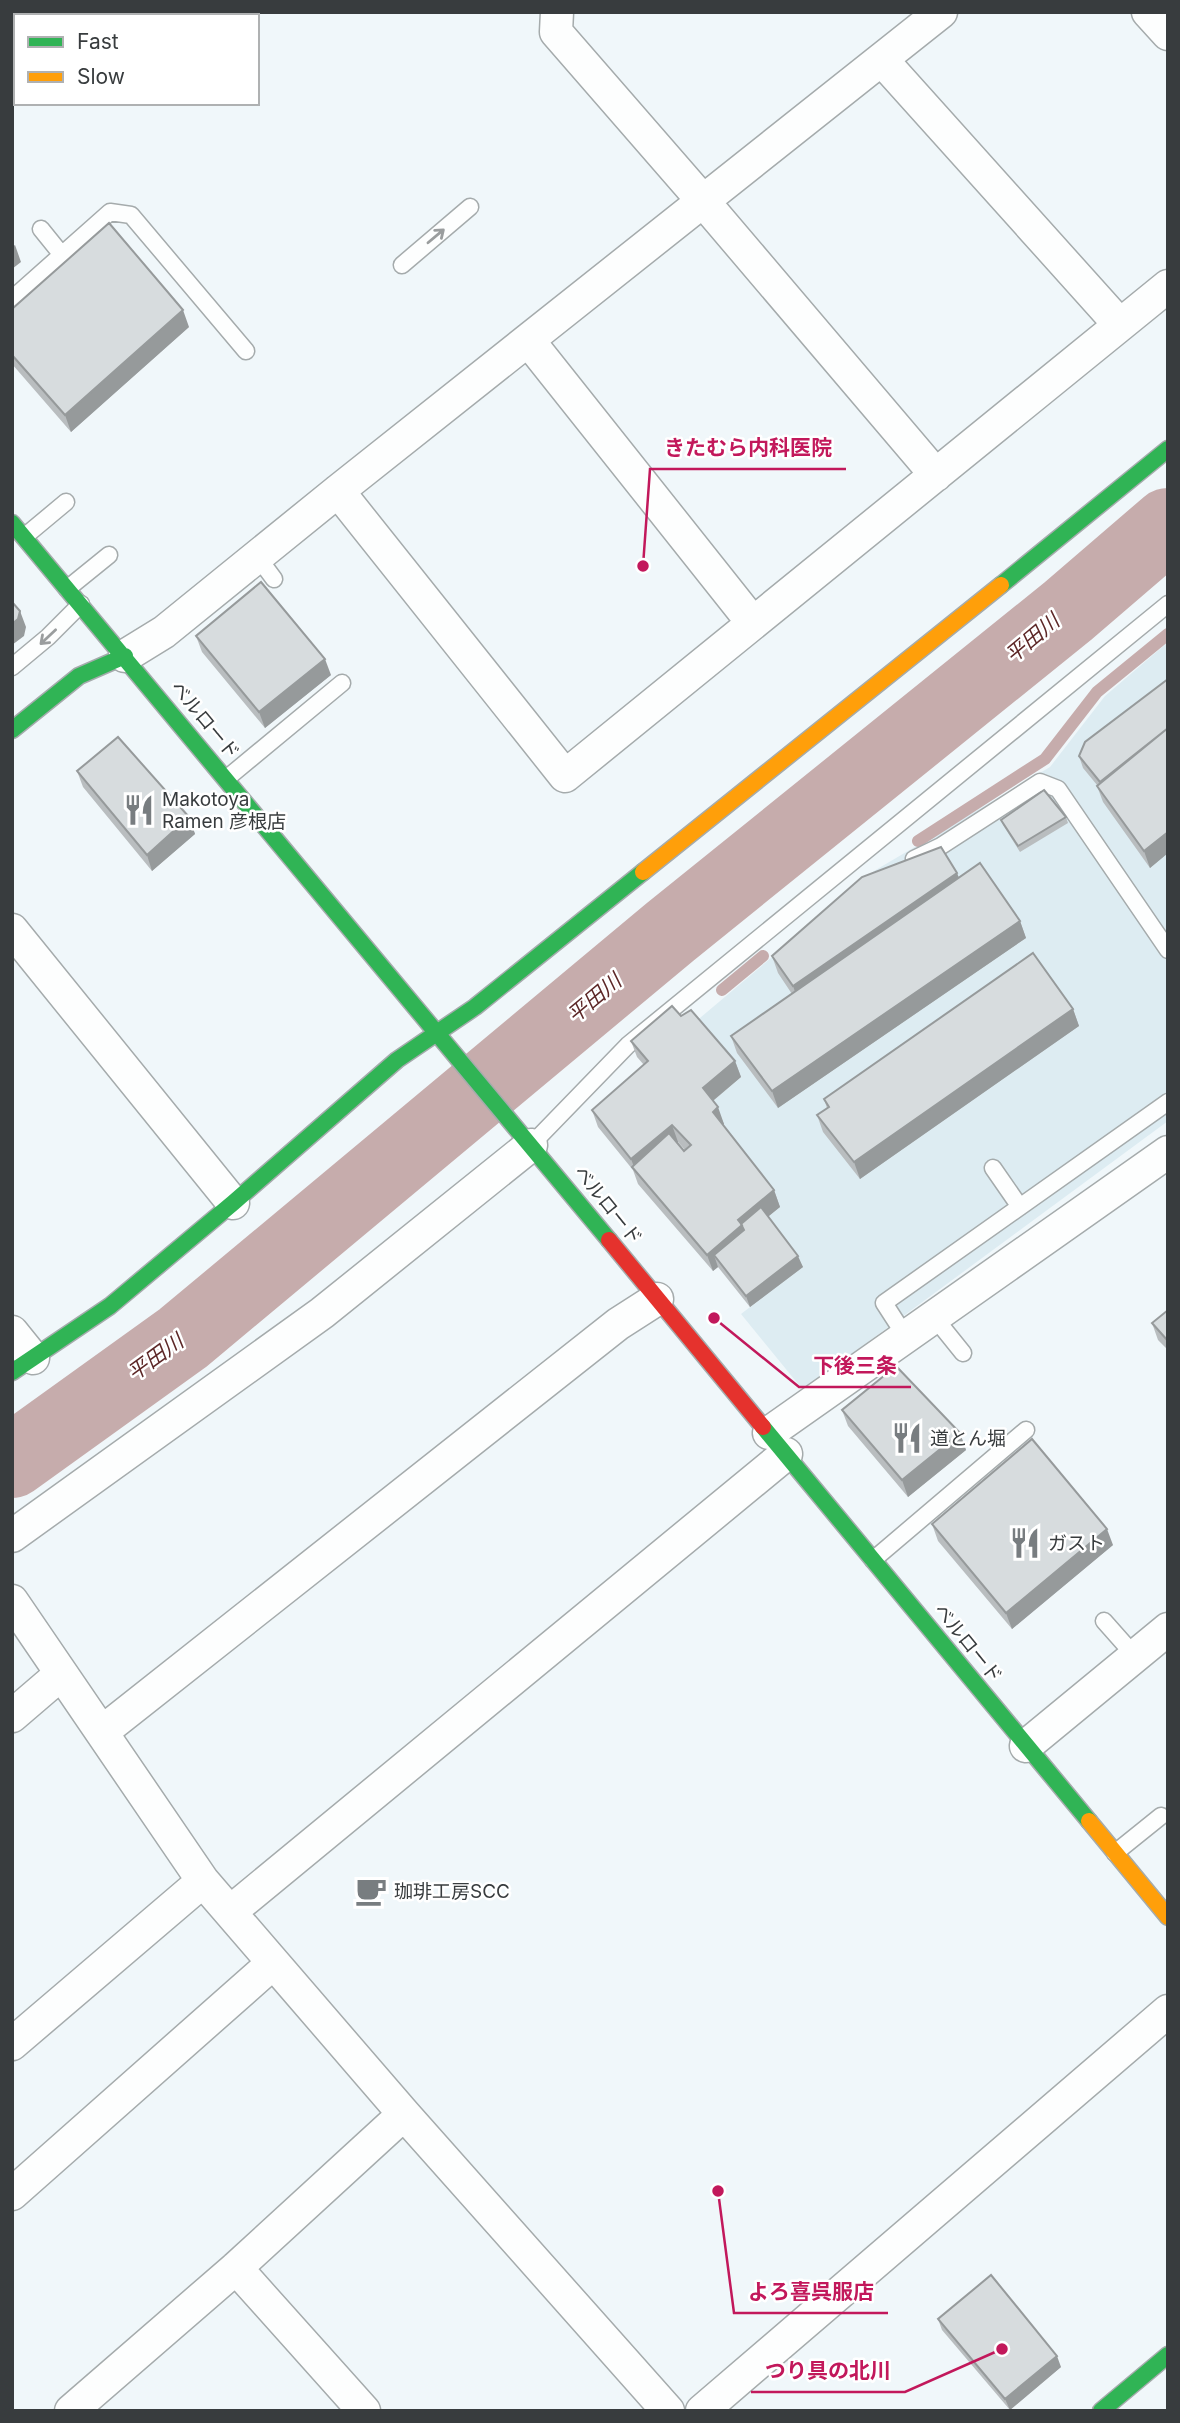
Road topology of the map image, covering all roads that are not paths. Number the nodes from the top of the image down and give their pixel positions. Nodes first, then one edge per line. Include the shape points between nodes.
1 (557, 12) edge
2 (941, 12) edge
3 (1148, 12) edge
4 (1168, 34) edge
5 (883, 60) junction
6 (704, 201) junction
7 (470, 207) dead end
8 (41, 229) dead end
9 (62, 255) junction
10 (402, 265) dead end
11 (1168, 286) edge
12 (12, 299) edge
13 (1120, 325) junction
14 (528, 340) junction
15 (246, 351) dead end
16 (1168, 449) edge
17 (936, 475) junction
18 (338, 491) junction
19 (66, 502) dead end
20 (17, 532) edge
21 (109, 555) dead end
22 (67, 589) junction
23 (81, 604) junction
24 (1168, 604) edge
25 (753, 623) junction
26 (125, 656) junction
27 (12, 667) edge
28 (342, 683) dead end
29 (12, 730) edge
30 (226, 779) junction
31 (897, 868) edge
32 (12, 930) edge
33 (1168, 950) edge
34 (437, 1032) junction
35 (1168, 1102) edge
36 (523, 1136) junction
37 (1168, 1152) edge
38 (993, 1168) dead end
39 (233, 1203) junction
40 (1020, 1207) junction
41 (657, 1299) junction
42 (934, 1317) junction
43 (12, 1332) edge
44 (906, 1337) junction
45 (963, 1353) dead end
46 (23, 1365) edge
47 (1026, 1430) dead end
48 (777, 1443) junction
49 (12, 1536) edge
50 (873, 1560) junction
51 (12, 1601) edge
52 (1104, 1621) dead end
53 (1168, 1629) edge
54 (1135, 1656) junction
55 (61, 1674) junction
56 (12, 1717) edge
57 (102, 1732) junction
58 (1026, 1746) junction
59 (1161, 1816) dead end
60 (1115, 1853) junction
61 (203, 1881) junction
62 (230, 1912) junction
63 (1168, 1917) edge
64 (273, 1963) junction
65 (1168, 2011) edge
66 (12, 2044) edge
67 (404, 2114) junction
68 (12, 2194) edge
69 (236, 2268) junction
70 (1168, 2355) edge
71 (71, 2411) edge
72 (364, 2411) edge
73 (668, 2411) edge
74 (702, 2411) edge
75 (1101, 2411) edge

1 - 6 street via 556,32
2 - 5 street
3 - 4 street
5 - 6 street
5 - 13 street
6 - 14 street via 557,305
6 - 17 street
10 -> 7 lane
8 - 9 lane
9 - 12 lane
9 - 15 lane via 110,212 131,215
11 - 13 street
13 - 17 street
14 - 18 street via 486,361
14 - 25 street
16 - 34 main road via 497,989
17 - 25 street
18 - 25 street via 565,776
18 - 26 street via 266,568
19 - 20 lane
20 - 22 main road, ベルロード
21 - 22 lane
22 - 23 main road, ベルロード
23 - 26 main road, ベルロード
23 -> 27 lane
24 - 36 lane
26 - 29 main road via 79,676
26 - 30 main road, ベルロード
28 - 30 lane
30 - 34 main road, ベルロード
31 - 33 lane via 941,846 1041,782 1058,789
32 - 39 street
34 - 36 main road, ベルロード
34 - 39 main road via 397,1060
35 - 40 lane
36 - 41 main road, ベルロード
36 - 49 street via 322,1312
37 - 42 street
38 - 40 lane
39 - 46 main road via 110,1306
40 - 44 lane via 884,1303
41 - 48 main road, ベルロード
41 - 57 street via 618,1324
42 - 44 street
42 - 45 lane
43 - 46 street
44 - 48 street
47 - 50 lane
48 - 50 main road, ベルロード
48 - 62 street
50 - 58 main road, ベルロード
51 - 55 street
52 - 54 lane
53 - 54 street
54 - 58 street
55 - 56 street
55 - 57 street
57 - 61 street
58 - 60 main road, ベルロード
59 - 60 lane
60 - 63 main road, ベルロード
61 - 62 street
61 - 66 street
62 - 64 street
64 - 67 street
64 - 68 street
65 - 74 street
67 - 69 street
67 - 73 street
69 - 71 street
69 - 72 street
70 - 75 main road

